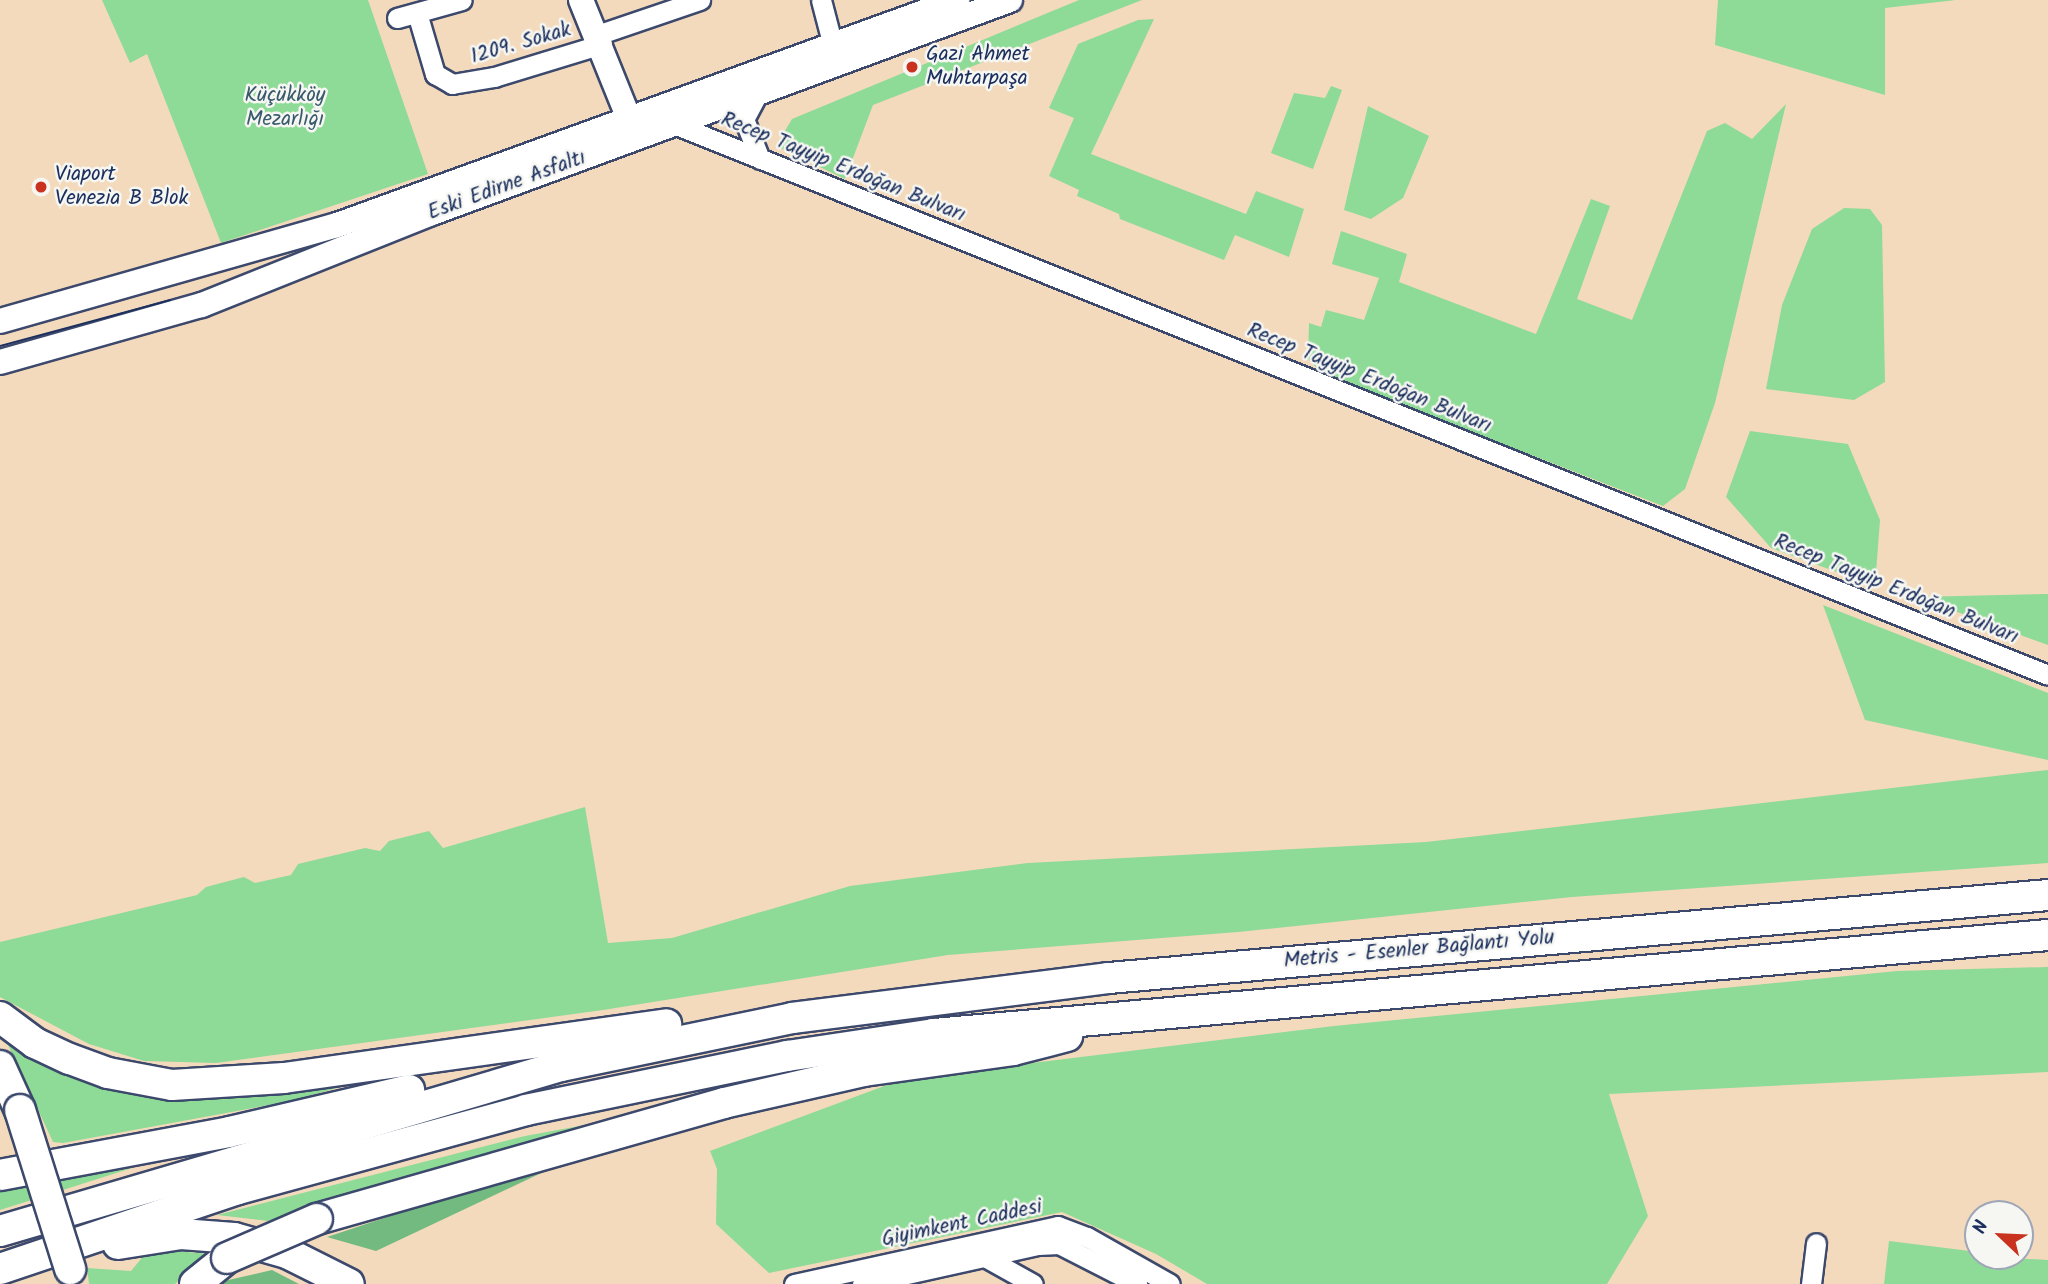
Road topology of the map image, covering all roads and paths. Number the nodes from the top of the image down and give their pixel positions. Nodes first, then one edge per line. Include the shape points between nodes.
1 (462, 0) edge
2 (581, 0) edge
3 (700, 0) edge
4 (821, 0) edge
5 (957, 0) edge
6 (1010, 0) edge
7 (438, 3) edge
8 (417, 13) junction
9 (397, 18) dead end
10 (599, 39) junction
11 (833, 46) junction
12 (758, 93) junction
13 (639, 124) junction
14 (674, 124) junction
15 (760, 159) junction
16 (307, 233) junction
17 (191, 268) junction
18 (278, 275) junction
19 (202, 304) junction
20 (0, 321) edge
21 (0, 362) edge
22 (2048, 675) edge
23 (2048, 895) edge
24 (2048, 935) edge
25 (1907, 947) junction
26 (2048, 955) edge
27 (0, 1017) edge
28 (1133, 1017) junction
29 (792, 1018) junction
30 (0, 1066) edge
31 (561, 1066) junction
32 (0, 1175) edge
33 (0, 1231) edge
34 (1816, 1243) dead end
35 (983, 1256) junction
36 (9, 1266) edge
37 (71, 1276) edge
38 (909, 1279) edge
39 (195, 1284) edge
40 (349, 1284) edge
41 (794, 1284) edge
42 (862, 1284) edge
43 (1033, 1284) edge
44 (1137, 1284) edge
45 (1170, 1284) edge
46 (1811, 1284) edge

1 - 7 street
2 - 10 main road
3 - 10 street, 1209. Sokak
4 - 11 street
5 - 11 main road, Eski Edirne Asfaltı
6 - 12 main road, Eski Edirne Asfaltı
7 - 8 street
8 - 9 street
8 - 10 street, 1209. Sokak via 435,74 452,84 494,77
10 - 13 main road
11 - 13 main road, Eski Edirne Asfaltı
12 - 14 main road, Eski Edirne Asfaltı
12 - 15 street via 744,119
13 - 14 main road, Eski Edirne Asfaltı
13 - 16 main road, Eski Edirne Asfaltı
13 - 18 main road, Eski Edirne Asfaltı via 620,157 598,167 431,226 402,224
14 - 15 street, Recep Tayyip Erdoğan Bulvarı
15 - 22 street, Recep Tayyip Erdoğan Bulvarı
16 - 17 main road, Eski Edirne Asfaltı
16 - 18 main road via 298,243 271,254 269,264
17 - 19 main road via 205,287
17 - 20 main road, Eski Edirne Asfaltı
18 - 19 main road, Eski Edirne Asfaltı
19 - 21 main road, Eski Edirne Asfaltı
23 - 29 highway, Metris - Esenler Bağlantı Yolu via 1109,978
24 - 25 highway, Metris - Esenler Bağlantı Yolu
25 - 26 highway via 1990,957
25 - 28 highway, Metris - Esenler Bağlantı Yolu
27 - 29 highway via 35,1043 70,1059 108,1073 172,1085 284,1078 695,1019
28 - 36 highway via 882,1041 590,1094 238,1189
28 - 39 highway, bridge via 1013,1050 864,1071 735,1101 317,1219 227,1258
29 - 31 highway
30 - 37 highway, bridge via 20,1110
31 - 32 highway via 435,1084 229,1132
31 - 33 highway
34 - 46 street
35 - 38 street, Giyimkent Caddesi
35 - 43 street
35 - 44 street, Giyimkent Caddesi via 1059,1244
36 - 40 highway via 139,1239 212,1235 287,1253
38 - 42 street, Giyimkent Caddesi
41 - 45 street, Giyimkent Caddesi via 1058,1226 1087,1237

